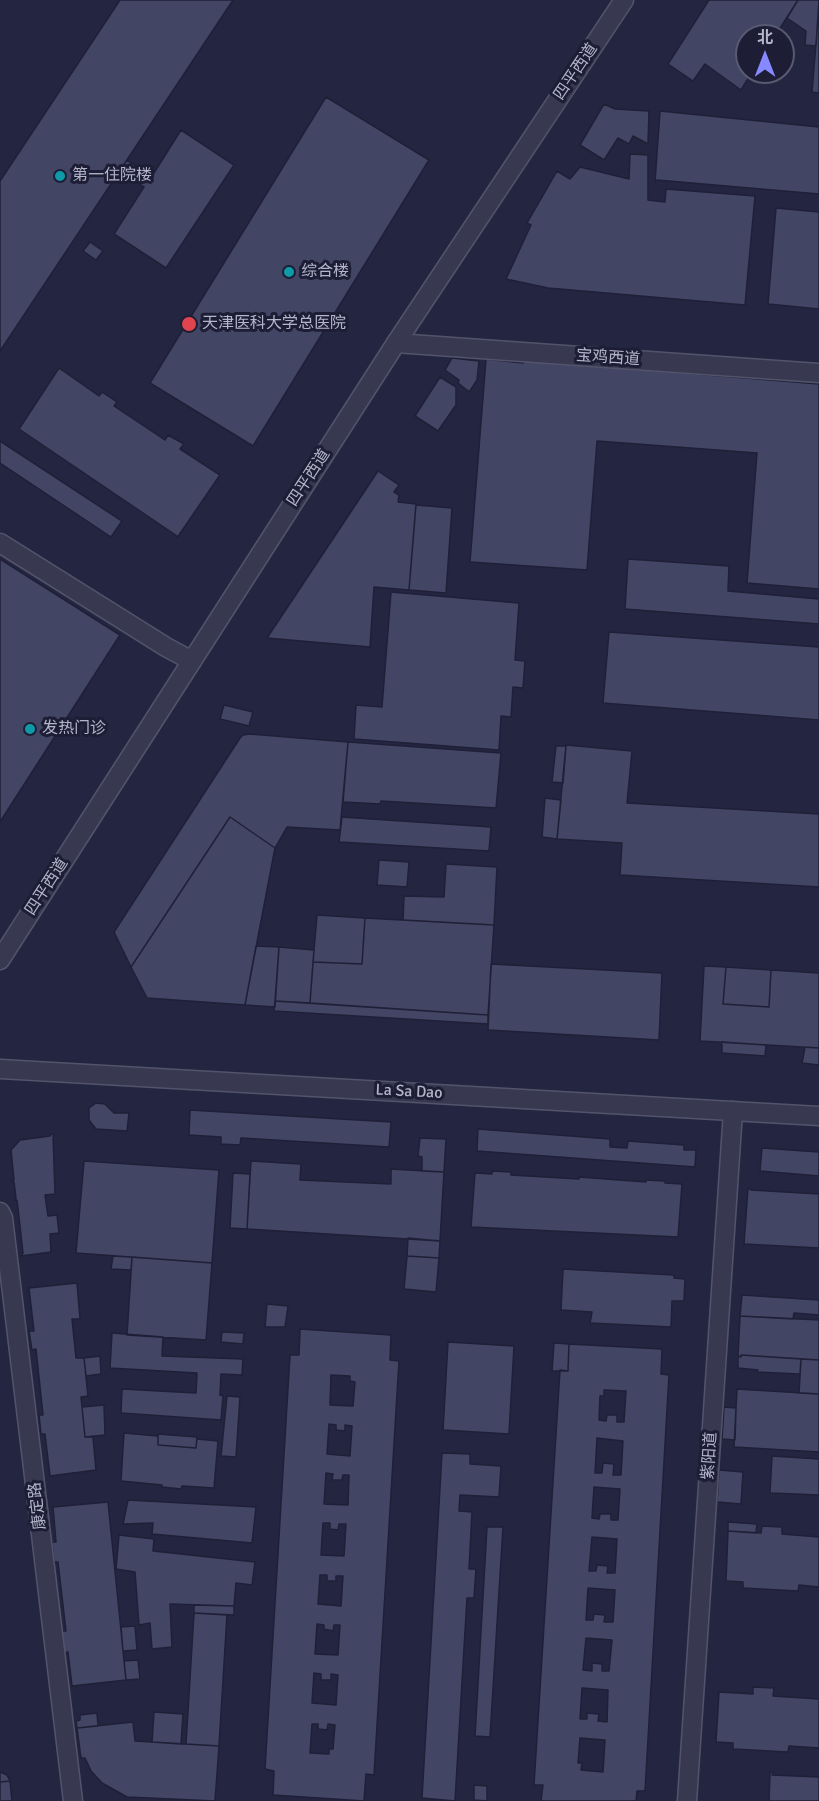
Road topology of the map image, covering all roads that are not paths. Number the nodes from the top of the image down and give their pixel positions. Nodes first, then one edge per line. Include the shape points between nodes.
1 (624, 0) edge
2 (396, 343) junction
3 (819, 373) edge
4 (0, 543) edge
5 (192, 661) junction
6 (0, 960) edge
7 (0, 1069) edge
8 (733, 1111) junction
9 (819, 1116) edge
10 (0, 1212) edge
11 (73, 1801) edge
12 (687, 1801) edge

1 - 2 street, 四平西道
2 - 3 street, 宝鸡西道
2 - 5 street, 四平西道
4 - 5 street
5 - 6 street, 四平西道
7 - 8 street, La Sa Dao
8 - 9 street, La Sa Dao
8 - 12 street, 紫阳道
10 - 11 street, 康定路

